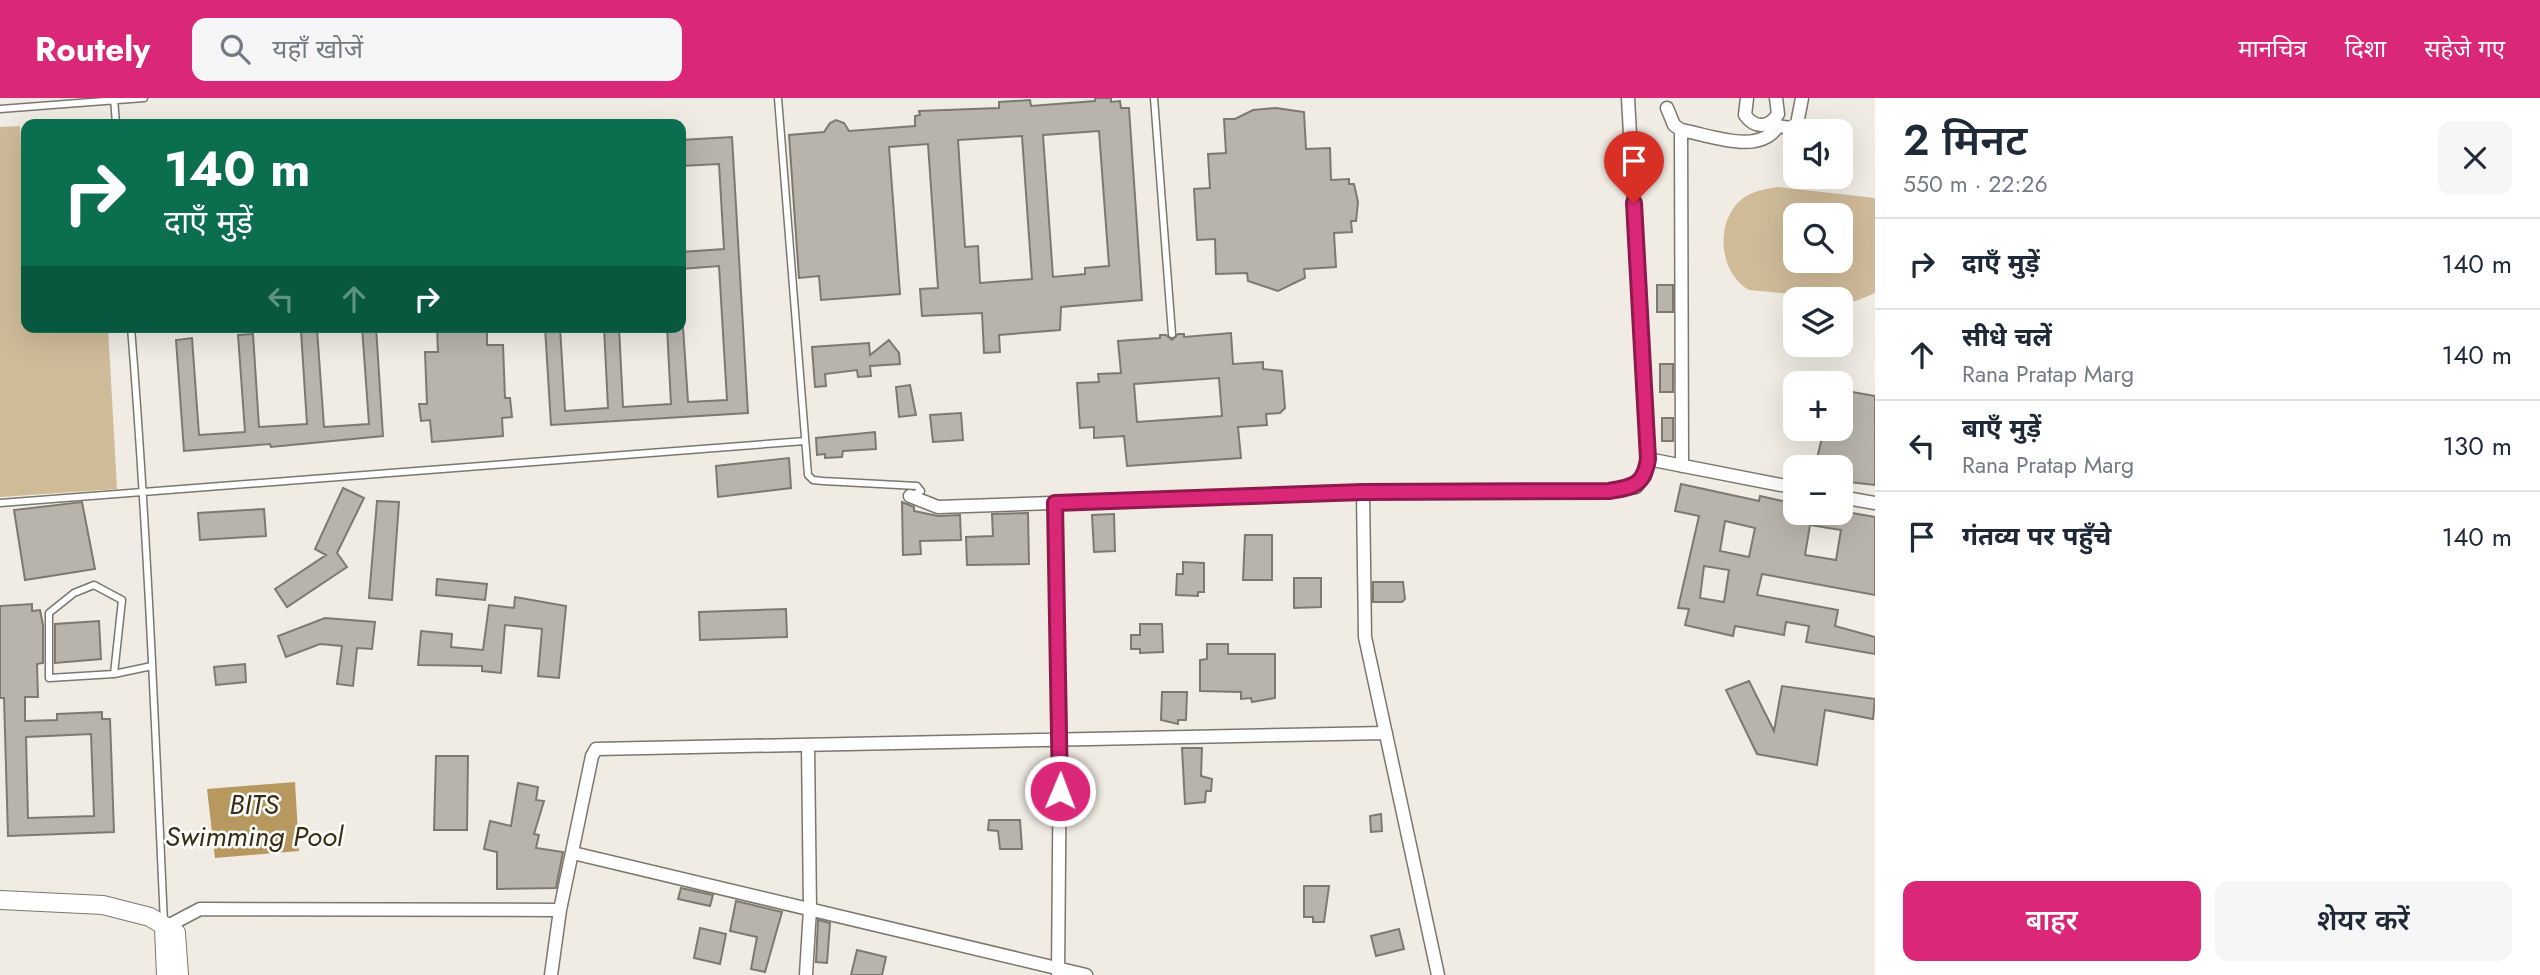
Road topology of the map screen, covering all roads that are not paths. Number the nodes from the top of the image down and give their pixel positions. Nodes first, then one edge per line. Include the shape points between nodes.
1 (144, 98) edge
2 (778, 98) edge
3 (1154, 98) edge
4 (1629, 98) edge
5 (1747, 98) edge
6 (1776, 98) edge
7 (1802, 98) edge
8 (114, 99) edge
9 (0, 108) edge
10 (1667, 108) dead end
11 (116, 119) edge
12 (1773, 125) junction
13 (1681, 130) junction
14 (131, 333) edge
15 (1172, 334) dead end
16 (805, 441) junction
17 (1648, 459) junction
18 (1682, 466) junction
19 (1783, 485) edge
20 (144, 491) junction
21 (1363, 492) junction
22 (910, 496) joint
23 (1853, 499) edge
24 (0, 503) edge
25 (1055, 503) junction
26 (1875, 503) edge
27 (152, 666) junction
28 (114, 674) junction
29 (1385, 733) junction
30 (1060, 740) junction
31 (808, 745) junction
32 (573, 853) junction
33 (0, 901) edge
34 (810, 909) junction
35 (559, 910) junction
36 (164, 928) junction
37 (1058, 972) edge
38 (166, 975) edge
39 (179, 975) edge
40 (551, 975) edge
41 (806, 975) edge
42 (1086, 975) edge
43 (1438, 975) edge

1 - 8 lane
2 - 16 lane
3 - 15 lane
4 - 17 street
5 - 12 street via 1744,109 1749,121
6 - 12 street via 1778,114
7 - 12 street via 1796,129
8 - 9 lane
8 - 11 lane
10 - 13 street
12 - 13 street via 1773,133 1758,142
13 - 18 street
14 - 20 lane
16 - 20 lane
16 - 22 lane via 808,475 813,480 921,491
17 - 18 street
17 - 21 street via 1645,476 1636,487 1609,491
18 - 19 street
20 - 24 lane
20 - 27 lane
21 - 25 street
21 - 29 street via 1365,637
22 - 25 street via 938,507
23 - 26 street
25 - 30 street
27 - 28 lane
27 - 36 lane
28 - 28 lane via 49,678 50,613 94,584 122,600
29 - 30 street
29 - 43 street
30 - 31 street
30 - 37 street
31 - 32 street via 596,749
31 - 34 street
32 - 34 street
32 - 35 street
33 - 36 street via 103,905 150,917
34 - 37 street
34 - 41 street
35 - 36 street via 200,909
35 - 40 street
36 - 38 street
36 - 39 street via 176,933
37 - 42 street

